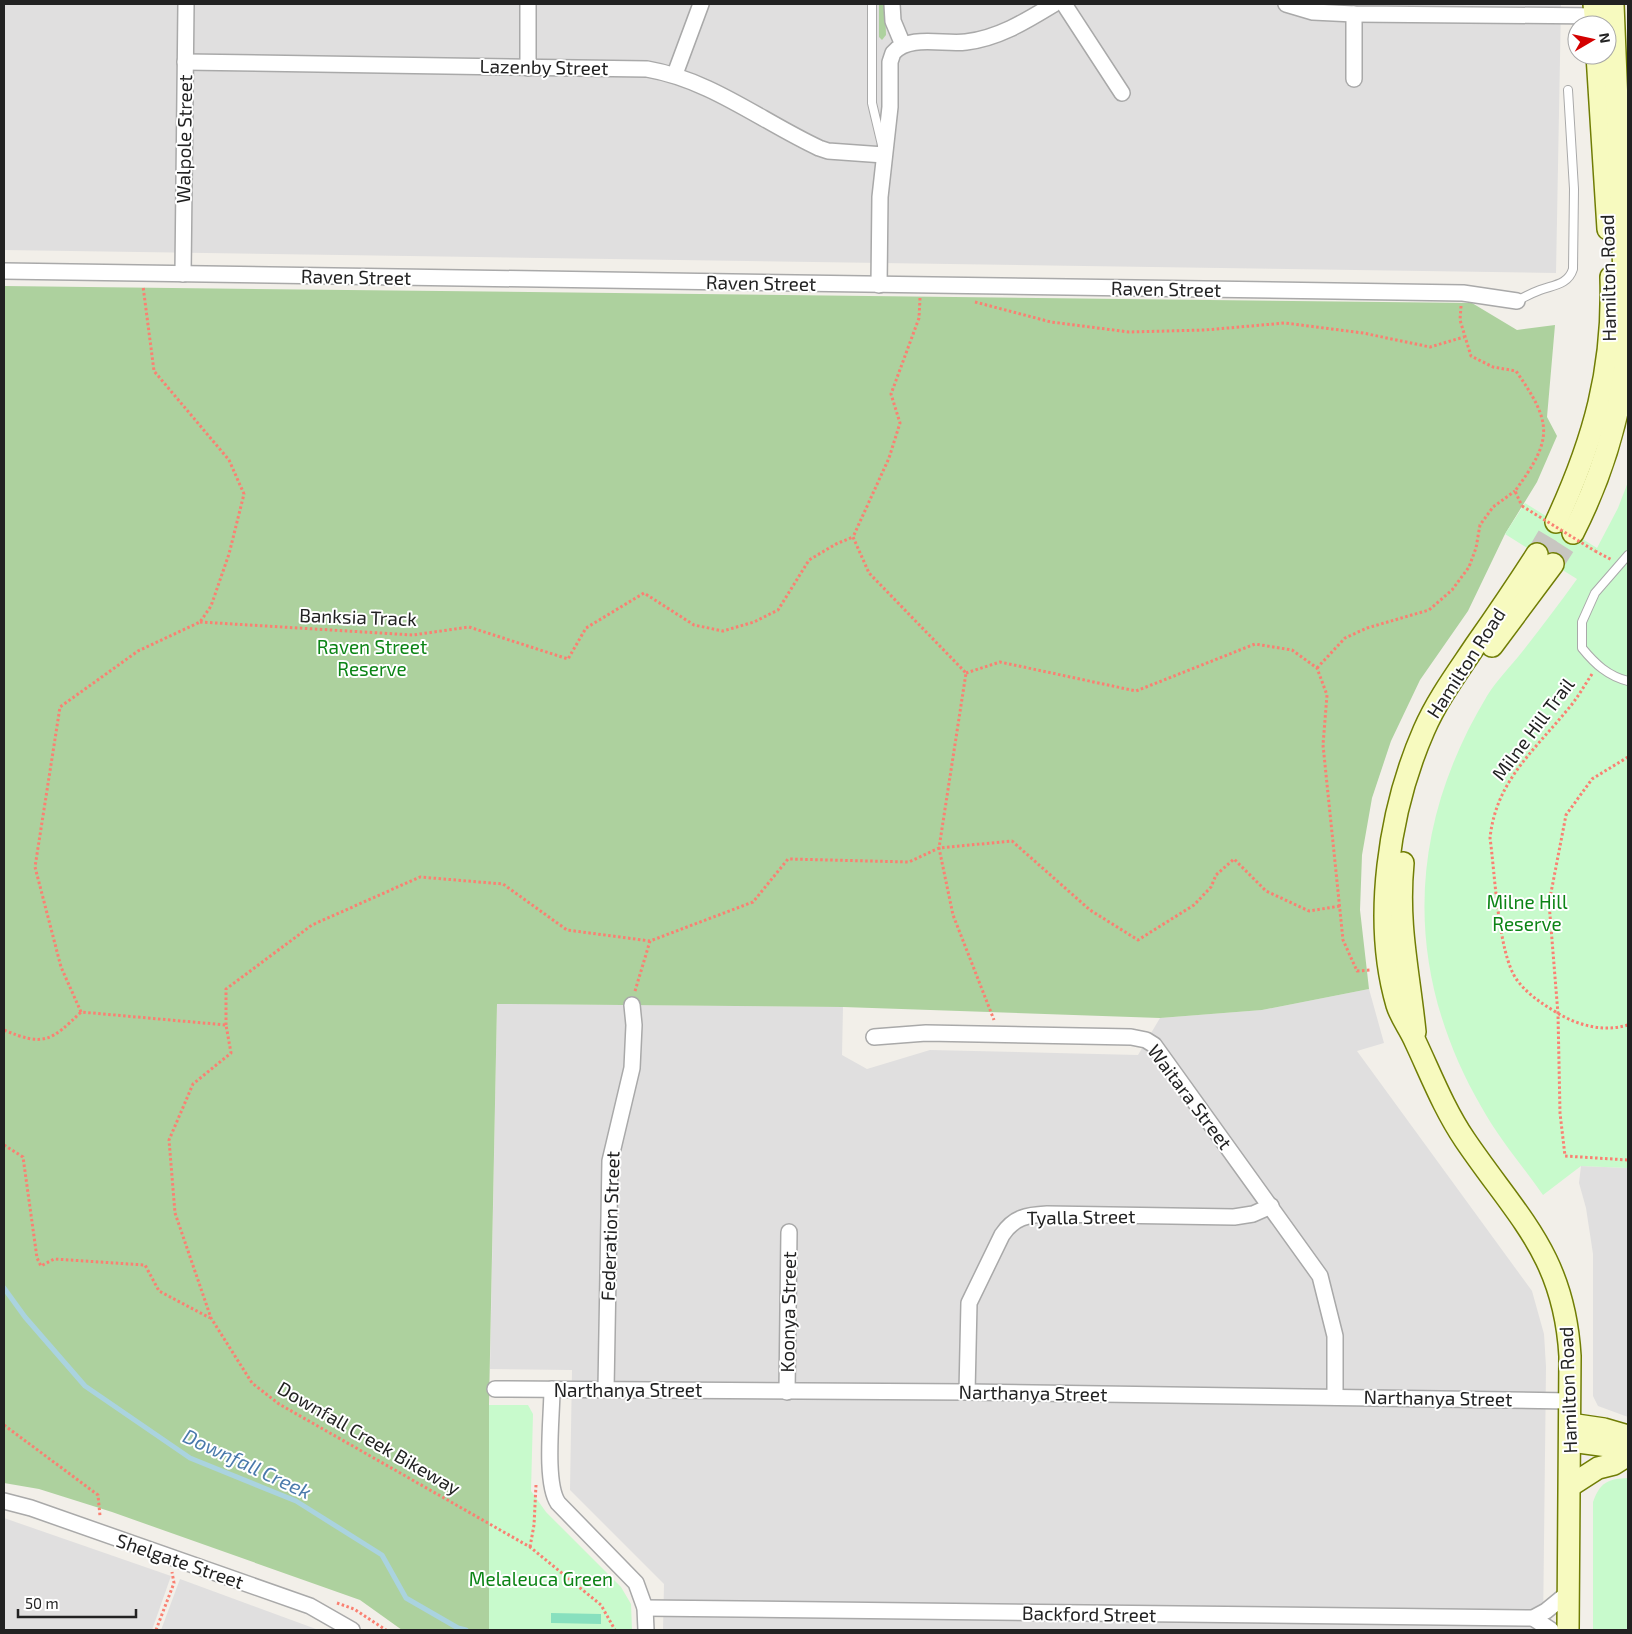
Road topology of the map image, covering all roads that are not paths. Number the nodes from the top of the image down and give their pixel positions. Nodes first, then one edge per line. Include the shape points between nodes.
1 (186, 4) edge
2 (528, 4) edge
3 (701, 4) edge
4 (872, 4) edge
5 (892, 4) edge
6 (1054, 4) edge
7 (1064, 4) edge
8 (1286, 4) edge
9 (1602, 13) edge
10 (1354, 14) junction
11 (903, 45) junction
12 (185, 62) junction
13 (1598, 65) edge
14 (528, 68) junction
15 (675, 74) junction
16 (1354, 79) dead end
17 (1568, 90) dead end
18 (1122, 93) dead end
19 (884, 154) junction
20 (4, 272) edge
21 (183, 274) junction
22 (879, 285) junction
23 (1517, 301) joint
24 (1616, 402) edge
25 (1564, 528) tunnel mouth
26 (1628, 555) edge
27 (1545, 559) tunnel mouth
28 (1628, 681) edge
29 (632, 1004) road end
30 (874, 1037) dead end
31 (1271, 1206) junction
32 (789, 1232) dead end
33 (496, 1389) dead end
34 (552, 1389) junction
35 (606, 1389) junction
36 (787, 1392) junction
37 (967, 1392) junction
38 (1334, 1397) junction
39 (1570, 1401) junction
40 (1570, 1432) junction
41 (1628, 1436) edge
42 (1628, 1451) edge
43 (1628, 1455) edge
44 (1570, 1486) junction
45 (4, 1501) edge
46 (1568, 1593) junction
47 (645, 1608) junction
48 (1532, 1618) junction
49 (1330, 1623) edge
50 (352, 1630) edge
51 (646, 1630) edge
52 (1551, 1630) edge
53 (1568, 1630) edge

1 - 12 street, Walpole Street
2 - 14 street
3 - 15 street
4 - 19 lane via 872,103
5 - 11 street via 893,21
6 - 11 street via 1016,27 985,38
7 - 18 street
8 - 10 street via 1313,12
9 - 10 street
9 - 24 main road, Hamilton Road via 1627,332
10 - 16 street
11 - 19 street via 893,53 890,62 890,106
12 - 14 street, Lazenby Street
12 - 21 street, Walpole Street
13 - 24 main road, Hamilton Road
14 - 15 street, Lazenby Street via 635,68
15 - 19 street, Lazenby Street via 698,83 819,148
17 - 23 lane, Hamilton Road via 1574,190 1573,269 1562,283
19 - 22 street
20 - 21 street, Raven Street
21 - 22 street, Raven Street
22 - 23 street, Raven Street via 923,293 1463,293
24 - 25 main road, Hamilton Road via 1606,458
26 - 28 lane via 1596,594 1582,622 1582,648 1597,666
27 - 39 main road, Hamilton Road via 1436,708 1415,753 1396,814 1385,896 1388,950 1397,1007 1455,1125 1529,1228 1555,1276 1569,1334
29 - 35 street, Federation Street via 632,1068 610,1161
30 - 31 street, Waitara Street via 926,1033 1146,1040 1160,1052
31 - 37 street, Tyalla Street via 1254,1214 1234,1217 1047,1214 1018,1218 1002,1235 969,1303
31 - 38 street, Waitara Street via 1320,1276 1335,1336
32 - 36 street, Koonya Street
33 - 34 street, Narthanya Street
34 - 35 street, Narthanya Street
34 - 47 street via 553,1495 630,1575
35 - 36 street, Narthanya Street
36 - 37 street, Narthanya Street
37 - 38 street, Narthanya Street
38 - 39 street, Narthanya Street
39 - 40 main road, Hamilton Road
40 - 41 main road via 1604,1429
40 - 42 main road
40 - 44 main road, Hamilton Road
43 - 44 main road via 1614,1464 1598,1468
44 - 46 main road, Hamilton Road
45 - 50 street, Shelgate Street via 310,1606
46 - 48 street
46 - 53 main road, Hamilton Road
47 - 49 street, Backford Street
47 - 51 street
48 - 49 street, Backford Street
48 - 52 street

